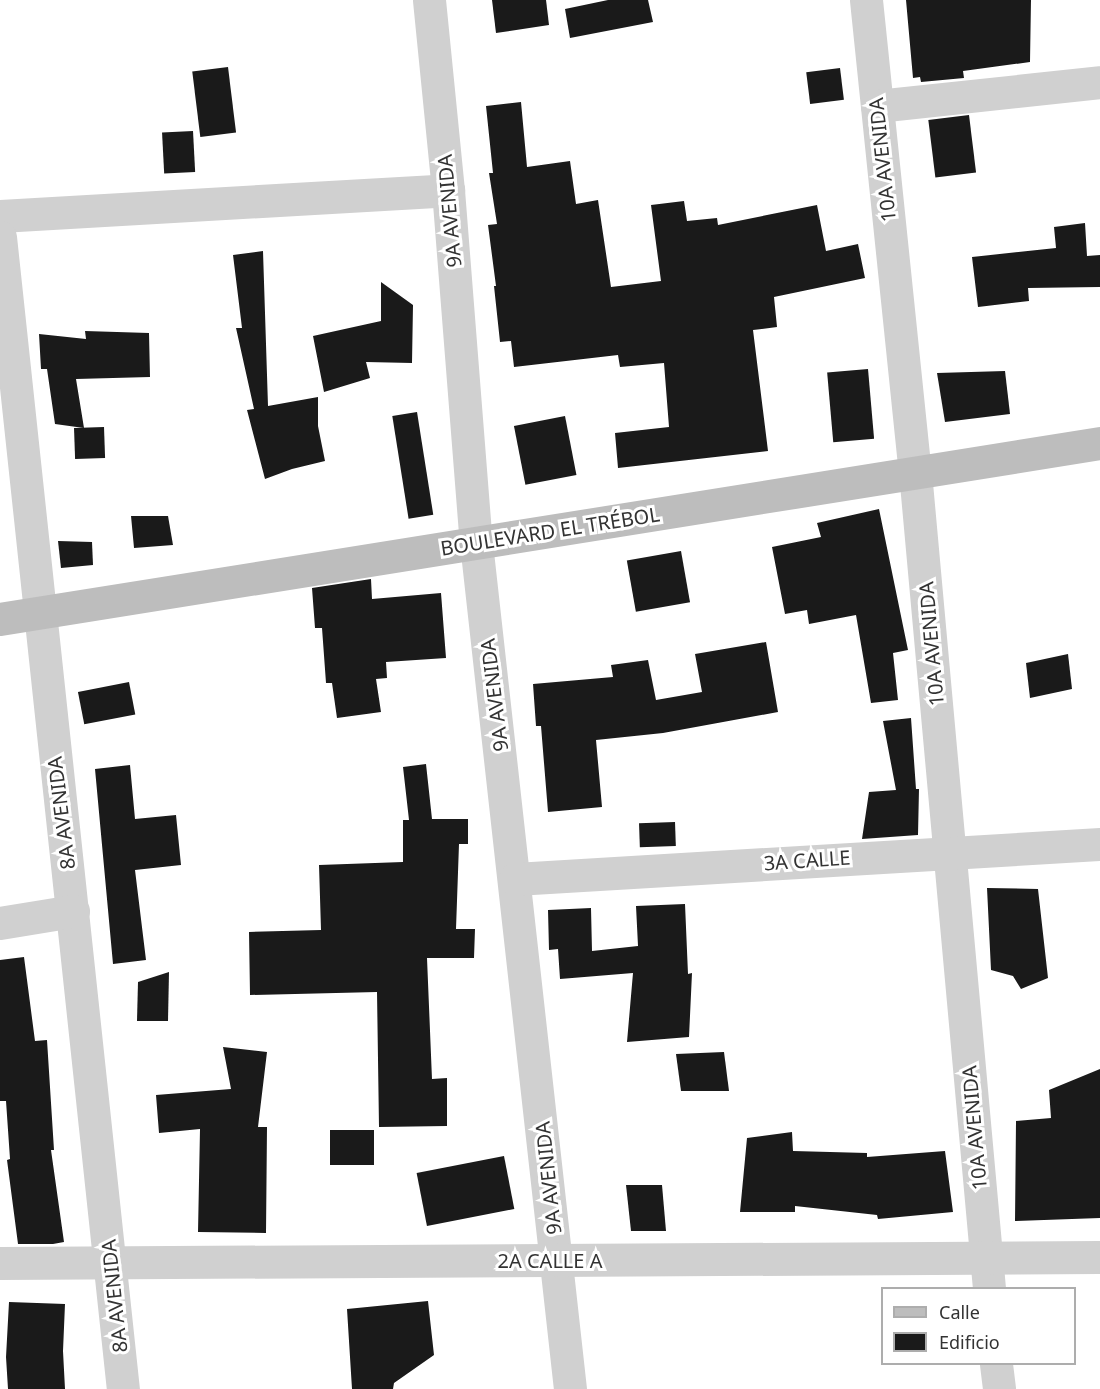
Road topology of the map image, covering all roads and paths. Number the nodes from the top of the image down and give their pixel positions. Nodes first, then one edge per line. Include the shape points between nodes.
1 (429, 0) edge
2 (866, 0) edge
3 (1100, 82) edge
4 (877, 106) junction
5 (448, 190) junction
6 (0, 216) edge
7 (0, 237) edge
8 (1100, 443) edge
9 (915, 472) junction
10 (476, 543) junction
11 (39, 614) junction
12 (0, 619) edge
13 (1100, 844) edge
14 (950, 852) junction
15 (515, 879) junction
16 (73, 911) junction
17 (0, 923) edge
18 (1100, 1257) edge
19 (558, 1260) junction
20 (110, 1262) junction
21 (0, 1263) edge
22 (987, 1273) edge
23 (996, 1365) edge
24 (123, 1389) edge
25 (570, 1389) edge
26 (999, 1389) edge

1 - 5 street, 9A AVENIDA
2 - 4 street, 10A AVENIDA
3 - 4 street
4 - 9 street, 10A AVENIDA
5 - 6 street
5 - 10 street, 9A AVENIDA
7 - 11 street, 8A AVENIDA
8 - 9 main road, BOULEVARD EL TRÉBOL
9 - 10 main road, BOULEVARD EL TRÉBOL
9 - 14 street, 10A AVENIDA
10 - 11 main road, BOULEVARD EL TRÉBOL
10 - 15 street, 9A AVENIDA
11 - 12 main road, BOULEVARD EL TRÉBOL
11 - 16 street, 8A AVENIDA
13 - 14 street, 3A CALLE
14 - 15 street, 3A CALLE
14 - 22 street, 10A AVENIDA
15 - 19 street, 9A AVENIDA
16 - 17 street
16 - 20 street, 8A AVENIDA
18 - 22 street, 2A CALLE A
19 - 20 street, 2A CALLE A
19 - 22 street, 2A CALLE A
19 - 25 street, 9A AVENIDA
20 - 21 street, 2A CALLE A
20 - 24 street, 8A AVENIDA
23 - 26 street

